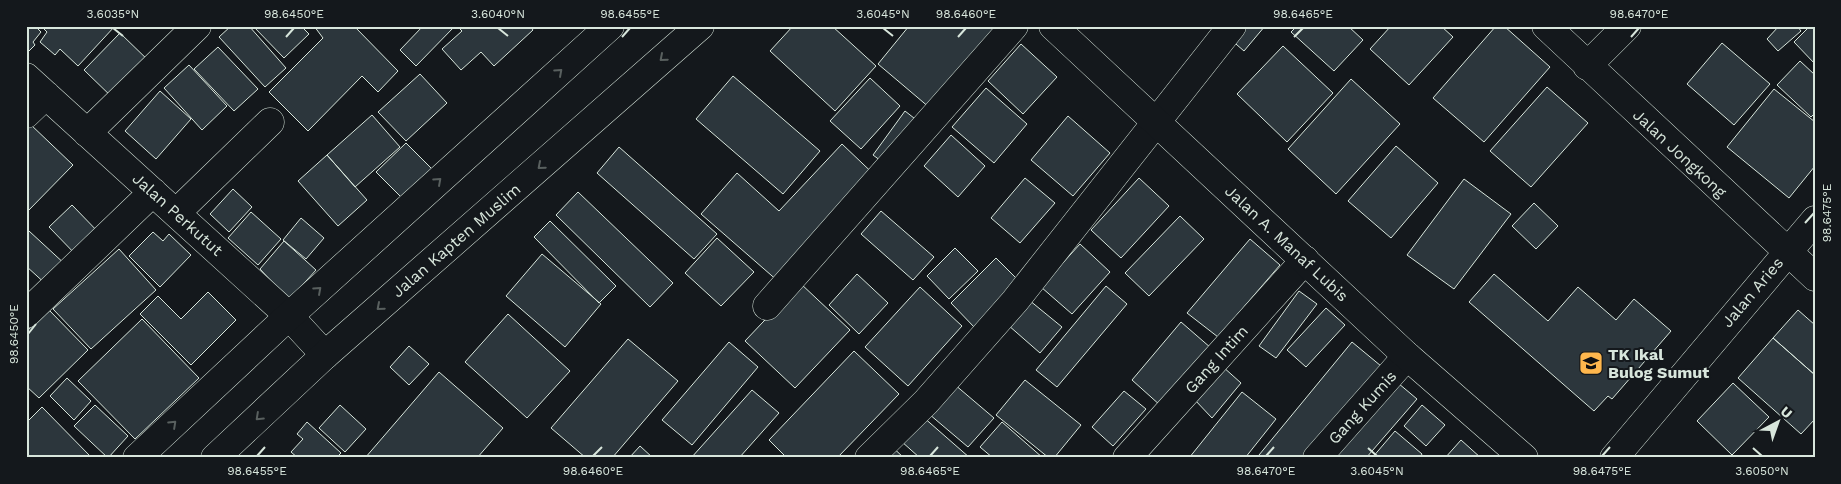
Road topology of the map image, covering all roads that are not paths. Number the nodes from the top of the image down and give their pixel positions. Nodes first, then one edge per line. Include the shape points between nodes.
1 (196, 26) edge
2 (610, 26) edge
3 (700, 26) edge
4 (1014, 26) edge
5 (1053, 26) edge
6 (1232, 26) edge
7 (1546, 26) edge
8 (1627, 26) edge
9 (1587, 66) junction
10 (36, 86) edge
11 (26, 114) edge
12 (1156, 121) junction
13 (270, 122) dead end
14 (87, 133) junction
15 (153, 192) junction
16 (176, 213) junction
17 (1815, 220) edge
18 (1786, 251) junction
19 (1304, 260) junction
20 (1815, 277) edge
21 (766, 306) dead end
22 (26, 314) edge
23 (290, 316) junction
24 (325, 355) junction
25 (1407, 356) junction
26 (137, 458) edge
27 (215, 458) edge
28 (868, 458) edge
29 (1127, 458) edge
30 (1317, 458) edge
31 (1524, 458) edge
32 (1614, 458) edge

1 - 14 street
23 -> 2 street
3 -> 24 street, Jalan Kapten Muslim
4 - 21 street
5 - 12 street, Jalan A. Manaf Lubis
6 - 12 street
7 - 9 street, Jalan Jongkong
8 - 9 street
9 - 18 street, Jalan Jongkong
10 - 11 street
10 - 14 street, Jalan Perkutut
12 - 19 street, Jalan A. Manaf Lubis
12 - 28 street via 1015,301 926,402
13 - 16 street
14 - 15 street, Jalan Perkutut
15 - 16 street, Jalan Perkutut
15 - 22 street
16 - 23 street, Jalan Perkutut
17 - 18 street, Jalan Aries
18 - 20 street, Jalan Jongkong
18 - 32 street, Jalan Aries
19 - 25 street, Jalan A. Manaf Lubis
19 - 29 street, Gang Intim
23 - 24 street, Jalan Perkutut
26 -> 23 street
24 -> 27 street, Jalan Kapten Muslim
25 - 30 street, Gang Kumis
25 - 31 street, Jalan A. Manaf Lubis

